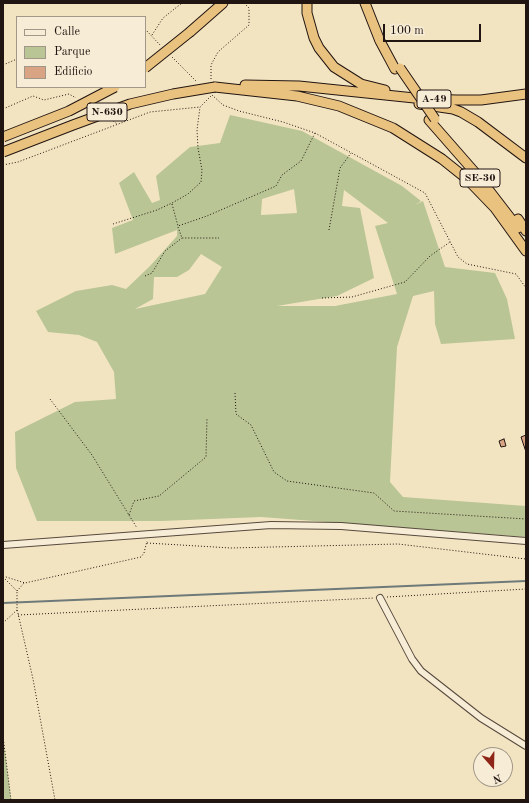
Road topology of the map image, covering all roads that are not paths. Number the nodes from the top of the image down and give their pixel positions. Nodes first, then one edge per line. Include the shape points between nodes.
1 (214, 3) edge
2 (223, 3) edge
3 (307, 3) edge
4 (365, 3) edge
5 (371, 3) edge
6 (190, 32) junction
7 (146, 67) edge
8 (398, 69) junction
9 (113, 88) edge
10 (526, 88) edge
11 (212, 89) junction
12 (341, 90) junction
13 (526, 94) edge
14 (432, 119) junction
15 (3, 137) edge
16 (3, 152) edge
17 (526, 158) edge
18 (526, 231) edge
19 (526, 240) edge
20 (526, 251) edge
21 (526, 541) edge
22 (3, 545) edge
23 (380, 598) road end
24 (526, 746) edge

1 - 6 highway
2 - 6 highway
3 - 10 highway via 310,25 319,48 334,67 361,84 428,95 475,95
4 - 8 highway, SE-30 via 380,41
5 - 8 highway
6 - 7 highway, bridge
8 - 14 highway, SE-30
9 - 15 highway, N-630, bridge via 69,111
11 - 12 highway, A-49 via 263,84
11 - 16 highway, N-630, bridge via 173,94 130,104
11 - 20 highway via 297,96 360,113 393,128 442,158 467,179 495,208
12 - 13 highway, A-49 via 457,100 481,100
12 - 17 highway via 453,109 478,122
14 - 18 highway via 503,198
14 - 19 highway, SE-30 via 502,205
21 - 22 street via 341,526 271,525
23 - 24 street via 421,671 481,718

